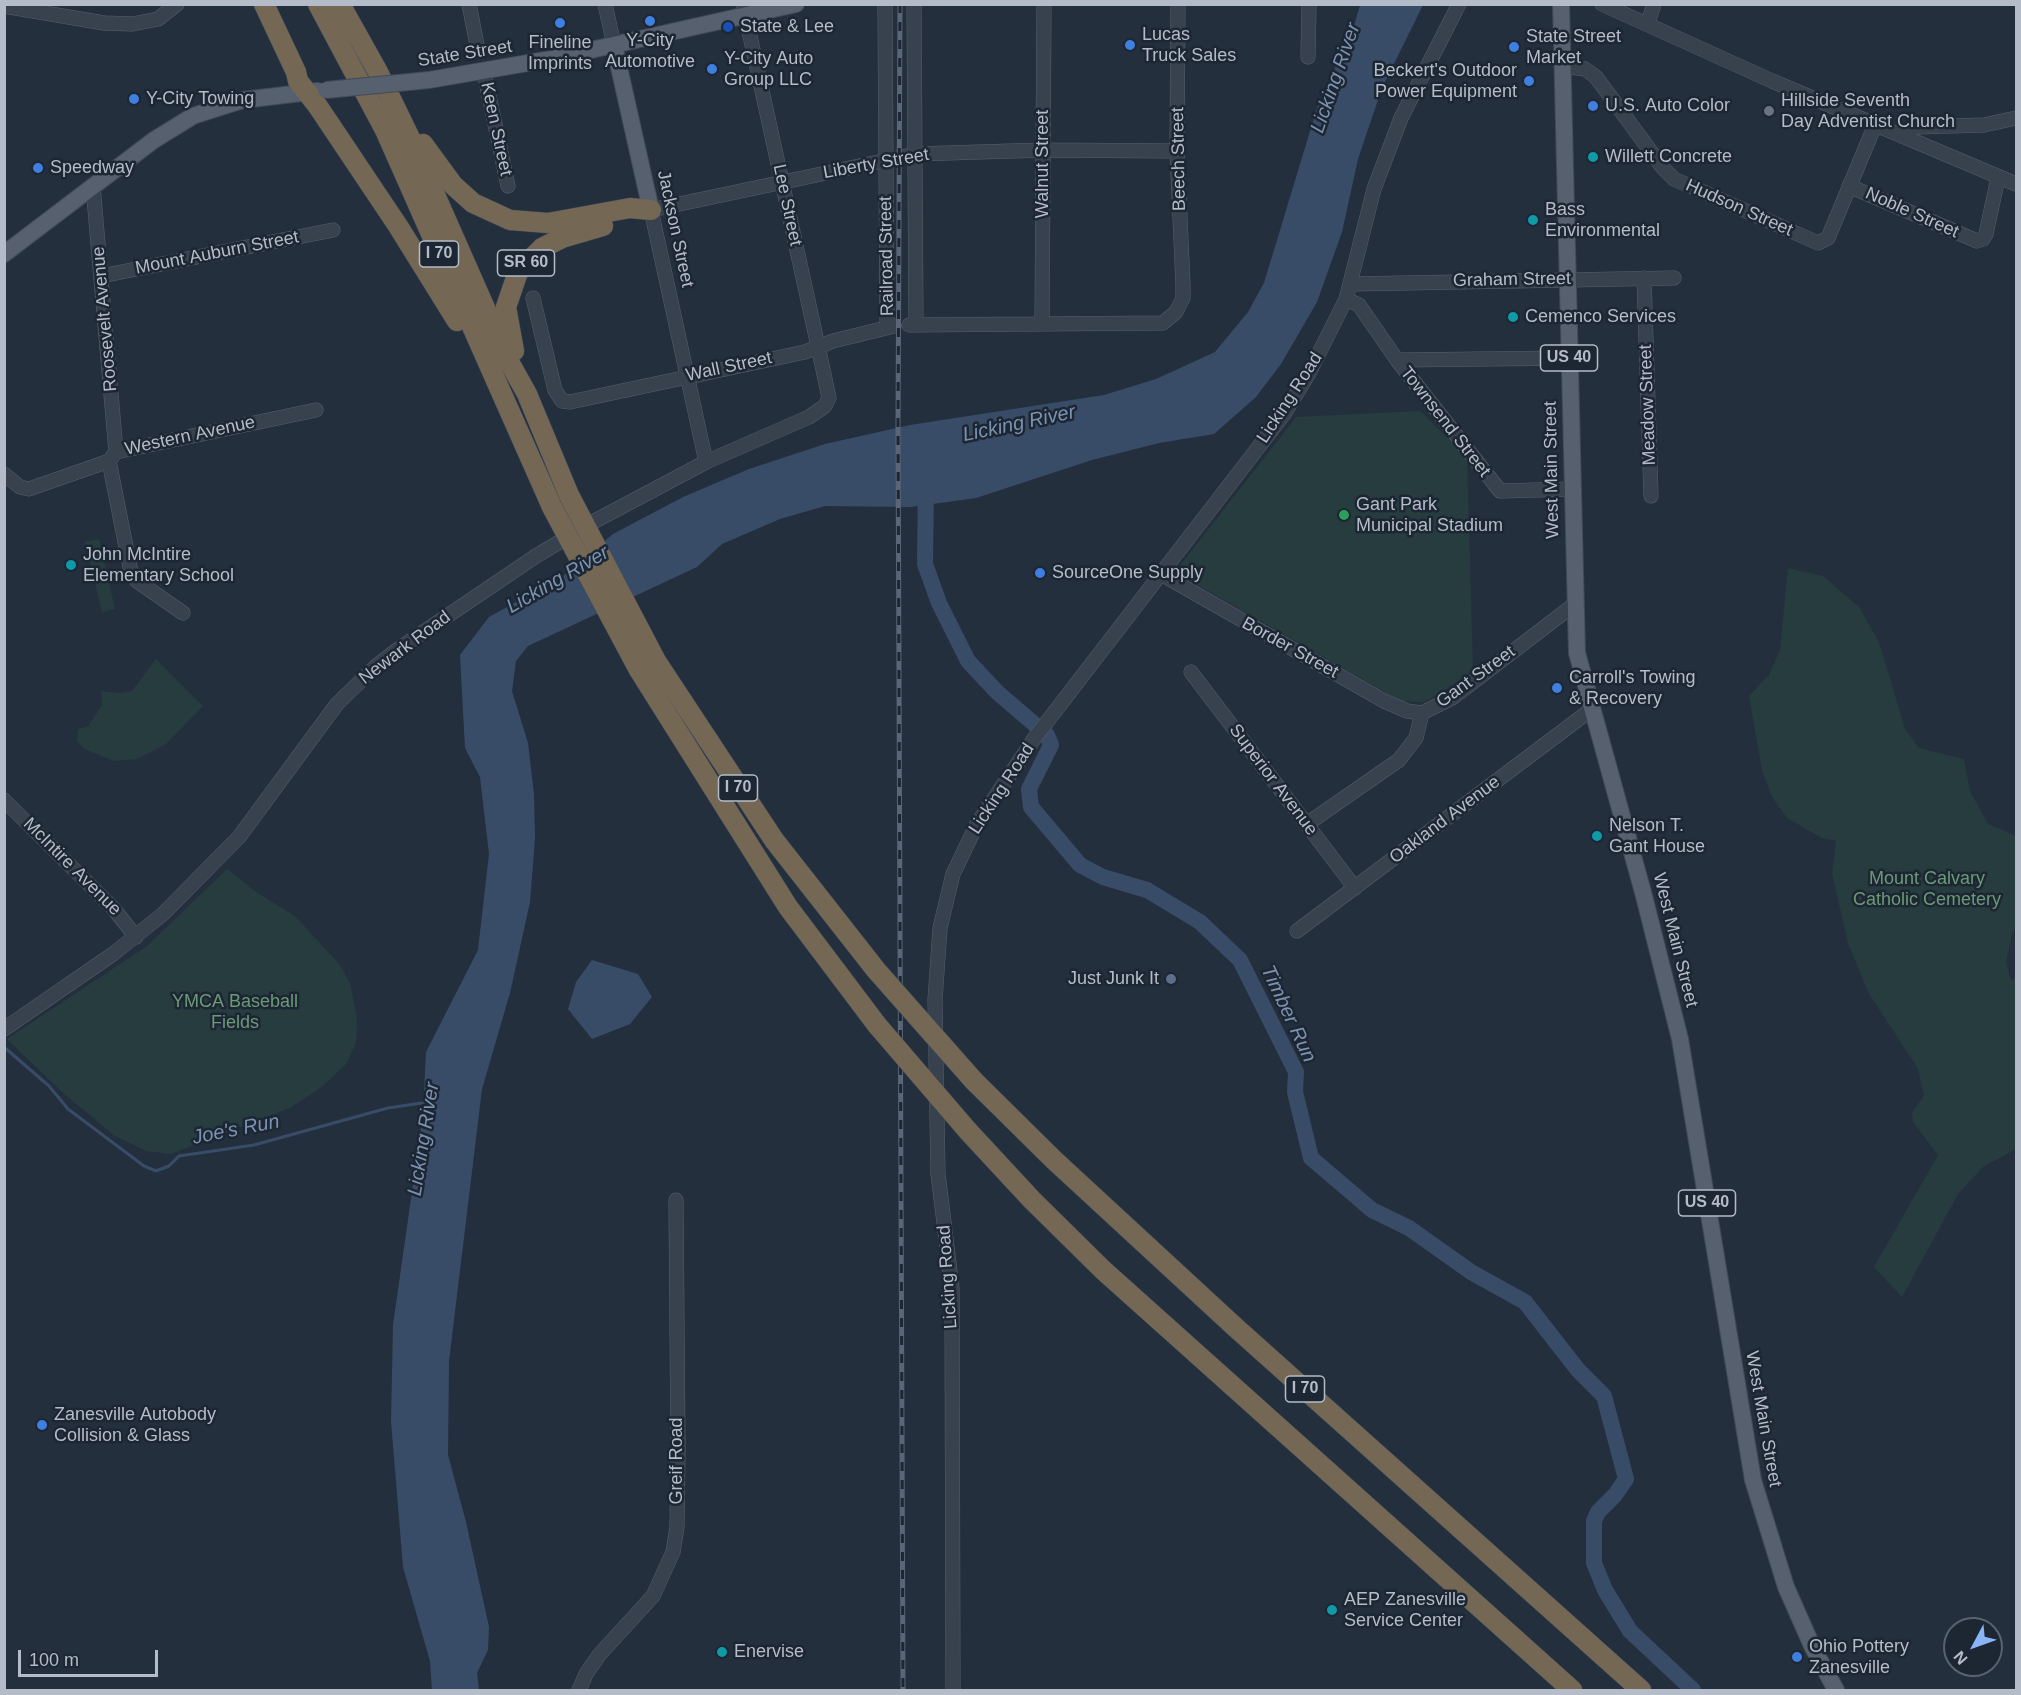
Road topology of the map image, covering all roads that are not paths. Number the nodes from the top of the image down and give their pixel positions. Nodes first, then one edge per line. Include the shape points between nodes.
1 (177, 4) edge
2 (264, 4) edge
3 (318, 4) edge
4 (340, 4) edge
5 (469, 4) edge
6 (605, 4) edge
7 (796, 4) edge
8 (885, 4) edge
9 (915, 4) edge
10 (1044, 4) edge
11 (1178, 4) edge
12 (1309, 4) edge
13 (1460, 4) edge
14 (1561, 4) edge
15 (1602, 4) edge
16 (1654, 4) edge
17 (4, 6) edge
18 (744, 10) edge
19 (1647, 23) junction
20 (477, 45) dead end
21 (614, 45) junction
22 (1308, 57) dead end
23 (1563, 66) junction
24 (378, 72) junction
25 (483, 72) junction
26 (317, 92) junction
27 (2016, 118) edge
28 (1875, 126) junction
29 (1904, 137) junction
30 (1043, 150) junction
31 (1177, 151) junction
32 (915, 154) junction
33 (885, 159) junction
34 (1998, 178) junction
35 (782, 182) junction
36 (2016, 184) edge
37 (93, 186) junction
38 (508, 186) dead end
39 (1849, 186) junction
40 (651, 210) junction
41 (333, 230) dead end
42 (4, 254) edge
43 (101, 276) junction
44 (1644, 278) junction
45 (1674, 278) dead end
46 (1568, 279) junction
47 (1351, 284) junction
48 (533, 298) dead end
49 (1346, 299) junction
50 (1042, 324) junction
51 (891, 327) joint
52 (818, 346) junction
53 (1569, 358) junction
54 (1396, 360) junction
55 (688, 376) junction
56 (527, 394) junction
57 (825, 406) joint
58 (316, 410) dead end
59 (508, 410) junction
60 (113, 456) junction
61 (706, 462) junction
62 (4, 474) edge
63 (1572, 489) junction
64 (1651, 496) dead end
65 (1161, 574) junction
66 (1575, 604) junction
67 (183, 613) dead end
68 (647, 665) junction
69 (1191, 672) dead end
70 (1592, 709) junction
71 (1422, 713) junction
72 (4, 800) edge
73 (1307, 824) junction
74 (1355, 888) junction
75 (1298, 931) dead end
76 (136, 937) junction
77 (6, 1028) edge
78 (676, 1200) dead end
79 (579, 1690) edge
80 (953, 1690) edge
81 (1572, 1690) edge
82 (1641, 1690) edge
83 (1836, 1690) edge

1 - 17 street via 158,19 132,24
2 - 26 highway via 297,81
3 - 59 highway, I 70 via 385,130
4 - 24 highway, I 70
5 - 20 street
6 - 21 street, Jackson Street
7 - 18 main road, State Street
8 - 33 street, Railroad Street
9 - 32 street, Railroad Street
10 - 30 street, Walnut Street
11 - 31 street, Beech Street
12 - 22 street
13 - 47 street, Licking Road via 1401,118 1374,189
14 - 23 main road, West Main Street / US 40
15 - 19 street
16 - 19 street
18 - 21 main road, State Street
18 - 35 street, Lee Street
19 - 28 street
21 - 25 main road, State Street
21 - 40 main road, Jackson Street
23 - 39 street, Hudson Street via 1585,69 1596,77 1674,178 1818,243 1828,238
23 - 46 main road, West Main Street / US 40
24 - 40 highway via 437,167 466,197 490,213 510,220 548,223 630,208
24 - 56 highway, I 70 via 507,358
25 - 26 main road, State Street, bridge
25 - 38 street, Keen Street
26 - 37 main road, State Street via 243,100 193,116
26 - 59 highway
27 - 29 street via 1984,125 1914,127
28 - 29 street
28 - 39 street
29 - 34 street
30 - 31 street, Liberty Street
30 - 32 street, Liberty Street
30 - 50 street, Walnut Street
31 - 50 street, Beech Street via 1183,285 1176,312 1163,323
32 - 33 street, Liberty Street
32 - 50 street, Railroad Street via 913,325
33 - 35 street, Liberty Street
33 - 51 street, Railroad Street
34 - 36 street
34 - 39 street, Noble Street via 1986,234 1977,241
35 - 40 street, Liberty Street
35 - 52 street, Lee Street
37 - 42 main road, State Street
37 - 43 street, Roosevelt Avenue
40 - 55 street, Jackson Street
40 - 56 highway, SR 60 via 633,220 562,238 542,248 518,272 506,307 509,334
41 - 43 street, Mount Auburn Street
43 - 60 street, Roosevelt Avenue
44 - 45 street, Graham Street
44 - 46 street, Graham Street
44 - 64 street, Meadow Street
46 - 47 street, Graham Street
46 - 53 main road, West Main Street / US 40
47 - 49 street, Licking Road
48 - 55 street, Wall Street via 555,390 562,401
49 - 54 street, Townsend Street via 1359,305
49 - 65 street, Licking Road via 1284,414
51 - 52 street, Wall Street
52 - 55 street, Wall Street
52 - 57 street, Lee Street via 829,398
53 - 54 street
53 - 63 main road, West Main Street / US 40
54 - 63 street, Townsend Street via 1500,491
55 - 61 street, Jackson Street
56 - 68 highway, I 70, bridge
57 - 61 street, Newark Road via 809,417
58 - 60 street, Western Avenue
59 - 68 highway, I 70, bridge via 552,507
60 - 62 street, Western Avenue via 29,489
60 - 67 street, Roosevelt Avenue via 130,572
61 - 76 street, Newark Road via 536,556 375,667 318,728 239,837
63 - 66 main road, West Main Street / US 40
65 - 71 street, Border Street via 1384,701
65 - 80 street, Licking Road via 1036,736 977,824 953,874 943,911 936,956 936,1139 952,1288
66 - 70 main road, West Main Street / US 40 via 1577,653
66 - 71 street, Gant Street via 1452,698
68 - 81 highway, I 70, bridge via 771,880 877,1025 968,1131 1102,1270
68 - 82 highway, I 70, bridge via 774,840 876,970 974,1081 1235,1327
69 - 73 street, Superior Avenue
70 - 74 street, Oakland Avenue
70 - 83 main road, West Main Street / US 40 via 1680,1039 1753,1480 1785,1587
71 - 73 street, Gant Street via 1416,738 1399,760
72 - 76 street, McIntire Avenue via 113,908
73 - 74 street, Superior Avenue
74 - 75 street, Oakland Avenue
76 - 77 street, Newark Road
78 - 79 street, Greif Road via 678,1460 673,1552 653,1596 599,1655

